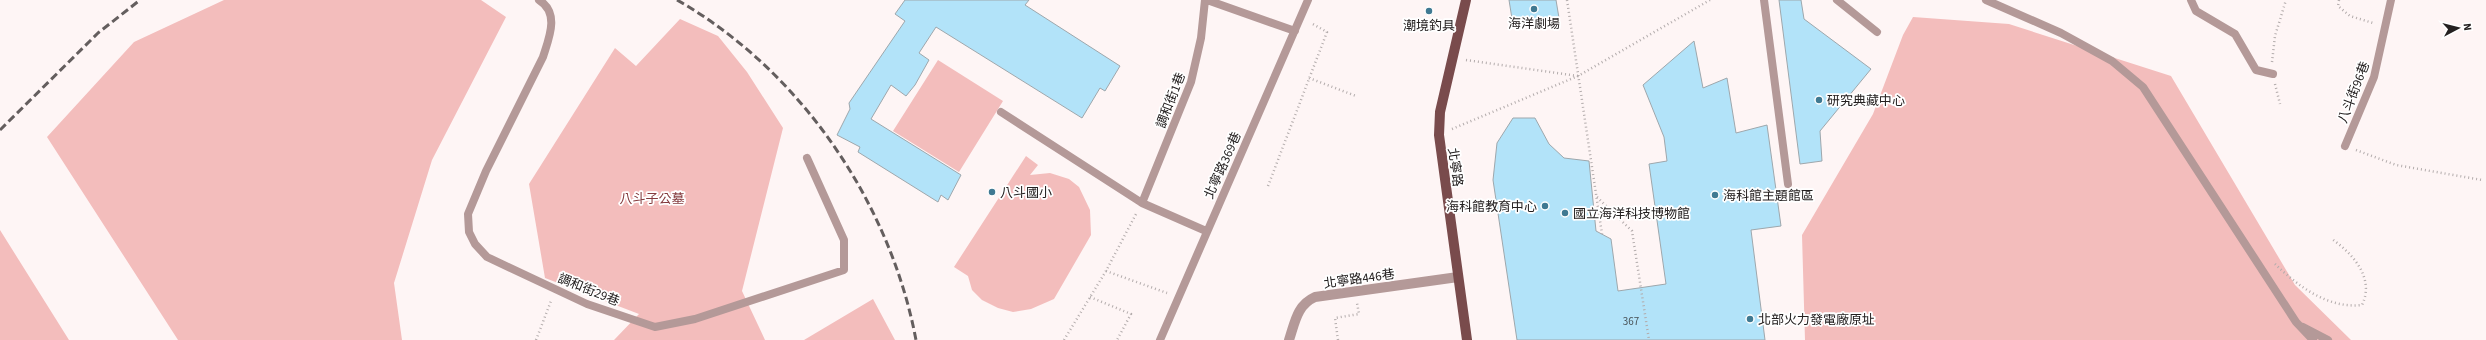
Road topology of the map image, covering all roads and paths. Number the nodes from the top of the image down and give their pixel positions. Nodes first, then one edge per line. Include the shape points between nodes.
1 (539, 0) edge
2 (1206, 0) edge
3 (1308, 0) edge
4 (1466, 0) edge
5 (1567, 0) edge
6 (1710, 0) edge
7 (1764, 0) edge
8 (1837, 0) edge
9 (1986, 0) edge
10 (2190, 0) edge
11 (2286, 0) edge
12 (2339, 0) edge
13 (2391, 0) edge
14 (1300, 17) junction
15 (2386, 26) junction
16 (1295, 30) junction
17 (1877, 32) dead end
18 (1453, 58) junction
19 (2273, 74) junction
20 (1578, 76) junction
21 (1309, 78) junction
22 (1356, 96) dead end
23 (2280, 104) dead end
24 (1001, 112) dead end
25 (1439, 135) junction
26 (2345, 146) joint
27 (807, 158) dead end
28 (2482, 180) dead end
29 (1788, 184) dead end
30 (1268, 186) dead end
31 (1596, 197) junction
32 (1142, 203) junction
33 (1206, 231) junction
34 (1602, 234) dead end
35 (2332, 238) dead end
36 (2249, 251) junction
37 (1106, 271) junction
38 (1458, 277) junction
39 (555, 289) junction
40 (1354, 291) junction
41 (1090, 297) junction
42 (1179, 298) junction
43 (2296, 322) junction
44 (536, 340) edge
45 (1064, 340) edge
46 (1118, 340) edge
47 (1160, 340) edge
48 (1289, 340) edge
49 (1338, 340) edge
50 (1467, 340) edge
51 (1649, 340) edge
52 (2313, 340) edge
53 (2328, 340) edge

1 - 39 lane, 調和街29巷 via 546,4 550,12 550,37 543,57 486,171 468,214 469,232 475,244 487,257
2 - 16 lane
2 - 32 lane, 調和街1巷 via 1191,82
3 - 14 lane, 北寧路369巷
4 - 18 main road, 北寧路
5 - 20 path
6 - 20 path
7 - 29 lane
8 - 17 lane
9 - 36 lane via 2061,33 2112,61 2143,87
10 - 19 lane via 2196,11 2235,34 2256,70
11 - 19 path via 2275,36
12 - 15 path via 2338,6 2350,16
13 - 15 lane, 八斗街96巷
14 - 16 lane, 北寧路369巷
14 - 21 path via 1327,32
15 - 26 lane, 八斗街96巷 via 2374,77
16 - 33 lane, 北寧路369巷
18 - 20 path
18 - 25 main road, 北寧路 via 1440,112
19 - 23 path
20 - 25 path
20 - 31 path
21 - 22 path
21 - 30 path
24 - 32 lane
25 - 38 main road, 北寧路
26 - 28 path via 2396,165
27 - 39 lane, 調和街29巷 via 844,240 844,270 695,319 655,327 587,304
31 - 34 path
31 - 51 path via 1632,231
32 - 33 lane
32 - 37 path
33 - 42 lane, 北寧路369巷
35 - 36 path via 2344,247 2363,273 2368,285 2362,305 2338,304 2298,286 2274,264
36 - 43 lane
37 - 41 path
37 - 42 path
38 - 40 street, 北寧路446巷
38 - 50 main road, 北寧路
39 - 44 path
40 - 48 street, 北寧路446巷 via 1315,297 1306,301 1296,315
40 - 49 path via 1359,314 1335,318
41 - 45 path
41 - 46 path via 1131,314
42 - 47 lane, 北寧路369巷
43 - 52 lane
43 - 53 lane

